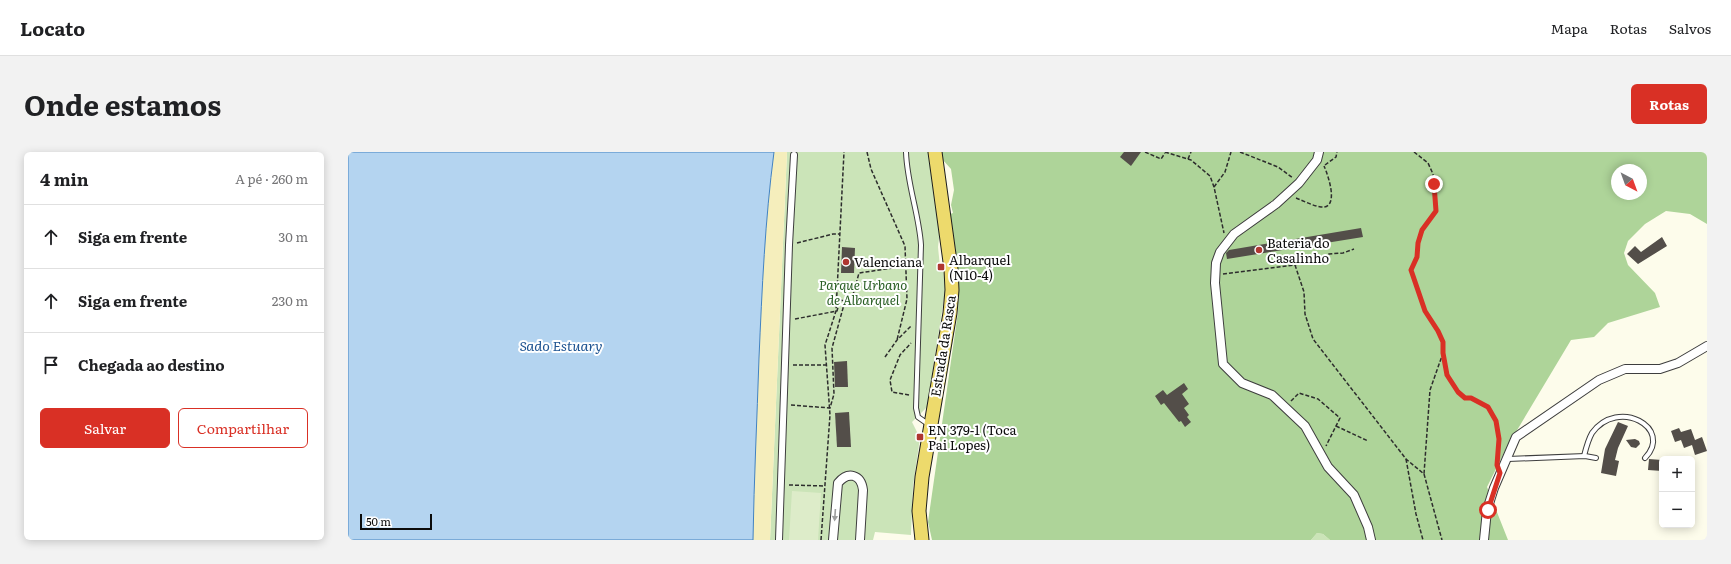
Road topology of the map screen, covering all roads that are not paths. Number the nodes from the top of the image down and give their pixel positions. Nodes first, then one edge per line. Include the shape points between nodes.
1 (906, 152) edge
2 (935, 152) edge
3 (794, 155) dead end
4 (1318, 156) edge
5 (1707, 346) edge
6 (931, 426) junction
7 (1584, 456) junction
8 (1596, 458) dead end
9 (1645, 458) dead end
10 (1508, 459) junction
11 (779, 540) edge
12 (834, 540) edge
13 (860, 540) edge
14 (922, 540) edge
15 (1372, 540) edge
16 (1484, 540) edge

1 - 6 lane via 909,185 920,231 920,332 916,408 918,417
2 - 6 main road, Estrada da Rasca via 952,290
3 - 11 street
4 - 15 street via 1299,183 1234,234 1220,252 1216,263 1216,283 1223,364 1242,383 1272,395 1305,426 1328,467 1354,495
5 - 10 street via 1678,363 1660,369 1625,369 1599,380 1516,438
6 - 14 main road, Estrada da Rasca via 920,496
7 - 8 lane
7 - 9 lane via 1593,433 1601,424 1618,416 1639,421 1651,431 1652,444 1649,455
7 - 10 lane
10 - 16 street via 1500,473 1488,510
13 -> 12 street via 862,483 857,477 850,475 843,477 838,483

